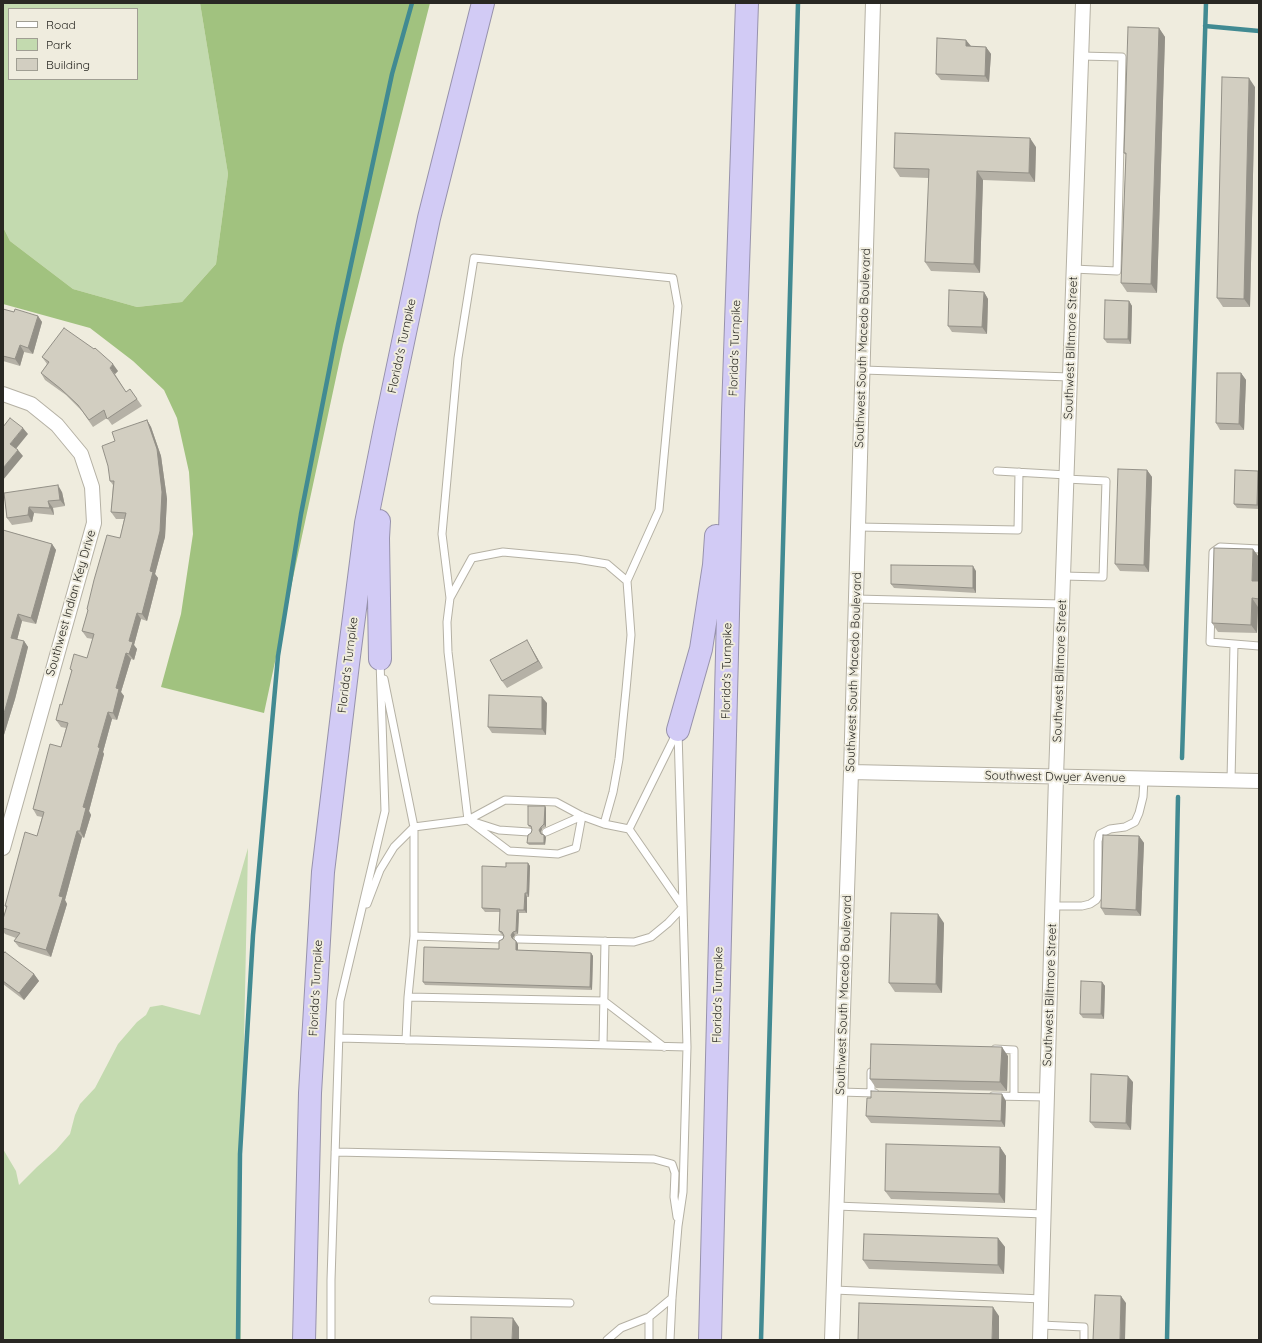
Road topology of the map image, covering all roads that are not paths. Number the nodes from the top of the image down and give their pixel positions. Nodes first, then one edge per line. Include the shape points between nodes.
1 (483, 3) edge
2 (747, 3) edge
3 (873, 3) edge
4 (1083, 3) edge
5 (1081, 56) junction
6 (1074, 269) junction
7 (863, 370) junction
8 (1070, 377) junction
9 (3, 394) edge
10 (733, 412) junction
11 (385, 428) junction
12 (997, 471) dead end
13 (1019, 472) junction
14 (1066, 477) junction
15 (858, 527) junction
16 (1259, 549) edge
17 (1063, 576) junction
18 (627, 581) junction
19 (450, 598) junction
20 (856, 598) junction
21 (1062, 604) junction
22 (1234, 644) junction
23 (1259, 646) edge
24 (380, 659) junction
25 (678, 730) junction
26 (851, 772) junction
27 (1056, 777) junction
28 (1144, 779) junction
29 (1231, 780) junction
30 (1259, 781) edge
31 (582, 816) junction
32 (468, 820) junction
33 (604, 824) junction
34 (414, 827) junction
35 (629, 829) junction
36 (529, 832) edge
37 (546, 832) dead end
38 (3, 848) edge
39 (1053, 906) junction
40 (683, 908) junction
41 (357, 931) junction
42 (414, 936) junction
43 (501, 939) edge
44 (518, 940) dead end
45 (605, 941) junction
46 (408, 997) junction
47 (604, 1001) junction
48 (339, 1038) junction
49 (406, 1040) junction
50 (603, 1045) junction
51 (664, 1047) junction
52 (687, 1047) junction
53 (990, 1049) edge
54 (871, 1065) edge
55 (840, 1092) junction
56 (871, 1093) junction
57 (886, 1093) edge
58 (982, 1096) edge
59 (1014, 1096) junction
60 (1047, 1097) junction
61 (335, 1152) junction
62 (836, 1206) junction
63 (1044, 1214) junction
64 (678, 1226) junction
65 (834, 1290) junction
66 (672, 1298) junction
67 (1042, 1299) junction
68 (432, 1300) dead end
69 (570, 1303) dead end
70 (649, 1317) junction
71 (1041, 1325) junction
72 (304, 1340) edge
73 (331, 1340) edge
74 (607, 1340) edge
75 (649, 1340) edge
76 (670, 1340) edge
77 (710, 1340) edge
78 (832, 1340) edge
79 (1040, 1340) edge
80 (1084, 1340) edge

1 - 11 highway, Florida's Turnpike via 429,218
2 - 10 highway, Florida's Turnpike
3 - 7 street, Southwest South Macedo Boulevard
4 - 5 street, Southwest Biltmore Street
5 - 6 street, Southwest Biltmore Street
5 - 6 lane via 1122,57 1117,271
6 - 8 street, Southwest Biltmore Street
7 - 8 lane
7 - 15 street, Southwest South Macedo Boulevard
8 - 14 street, Southwest Biltmore Street
9 - 38 street, Southwest Indian Key Drive via 31,404 56,425 81,454 92,487 94,523
10 - 25 highway via 720,468 714,565 701,649
10 - 77 highway, Florida's Turnpike
11 - 24 highway via 378,538
11 - 72 highway, Florida's Turnpike via 366,523 323,872 310,1093
12 - 13 lane
13 - 14 lane
13 - 15 lane via 1018,530
14 - 17 street, Southwest Biltmore Street
14 - 17 lane via 1106,481 1104,570 1103,578
15 - 20 street, Southwest South Macedo Boulevard
16 - 22 lane via 1220,546 1213,552 1210,642
17 - 21 street, Southwest Biltmore Street
18 - 19 lane via 607,564 503,552 472,558
18 - 19 lane via 660,510 678,306 673,278 474,258 458,358 442,534
18 - 33 lane via 631,635 627,683 619,759
19 - 32 lane via 447,622 448,652
20 - 21 lane
20 - 26 street, Southwest South Macedo Boulevard
21 - 27 street, Southwest Biltmore Street
22 - 23 lane
22 - 29 lane
24 - 34 lane
24 - 41 lane via 385,811
25 - 35 lane
25 - 40 lane
26 - 27 street, Southwest Dwyer Avenue
26 - 55 street, Southwest South Macedo Boulevard
27 - 28 street, Southwest Dwyer Avenue
27 - 39 street, Southwest Biltmore Street
28 - 29 street, Southwest Dwyer Avenue
28 - 39 lane via 1143,796 1136,822 1100,834 1096,900 1082,906
29 - 30 street, Southwest Dwyer Avenue
31 - 32 lane via 556,802 505,800
31 - 32 lane via 576,848 558,854 509,851
31 - 33 lane
31 - 37 lane
32 - 34 lane
32 - 36 lane via 499,830
33 - 35 lane
34 - 41 lane via 394,847 380,870
34 - 42 lane
35 - 40 lane
39 - 60 street, Southwest Biltmore Street
40 - 45 lane via 651,936 634,942
40 - 52 lane
41 - 48 lane via 340,1001
42 - 43 lane
42 - 46 lane
44 - 45 lane
45 - 47 lane
46 - 47 lane
46 - 49 lane
47 - 50 lane
47 - 51 lane
48 - 49 lane
48 - 61 lane
49 - 50 lane
50 - 51 lane
51 - 52 lane
52 - 64 lane via 683,1192
53 - 59 lane via 1014,1050
54 - 56 lane
55 - 56 lane
55 - 62 street, Southwest South Macedo Boulevard
56 - 57 lane
58 - 59 lane
59 - 60 lane
60 - 63 street, Southwest Biltmore Street
61 - 64 lane via 654,1158 672,1164 675,1173 674,1197
61 - 73 lane
62 - 63 lane
62 - 65 street, Southwest South Macedo Boulevard
63 - 67 street, Southwest Biltmore Street
64 - 66 lane
65 - 67 lane
65 - 78 street, Southwest South Macedo Boulevard
66 - 70 lane
66 - 76 lane
67 - 71 street, Southwest Biltmore Street
68 - 69 lane
70 - 74 lane via 620,1328
70 - 75 lane
71 - 79 street, Southwest Biltmore Street
71 - 80 lane via 1084,1327

